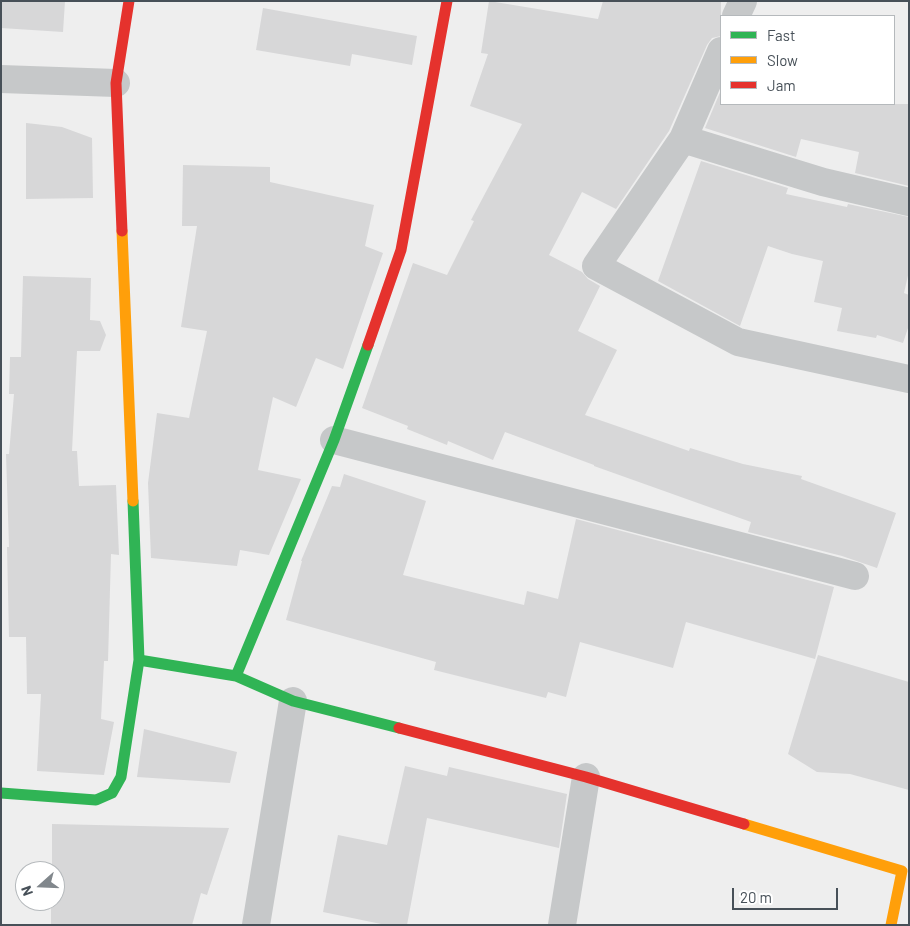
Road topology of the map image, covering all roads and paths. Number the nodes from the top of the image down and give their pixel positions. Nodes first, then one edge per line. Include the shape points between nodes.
1 (129, 1) edge
2 (446, 1) edge
3 (743, 1) edge
4 (736, 15) edge
5 (720, 53) edge
6 (1, 78) edge
7 (116, 83) junction
8 (683, 140) junction
9 (909, 202) edge
10 (909, 378) edge
11 (334, 440) junction
12 (855, 576) dead end
13 (139, 660) junction
14 (236, 676) junction
15 (293, 701) junction
16 (586, 777) junction
17 (1, 794) edge
18 (256, 925) edge
19 (562, 925) edge
20 (891, 925) edge

1 - 7 street
2 - 11 street via 401,250
3 - 4 street
5 - 8 street
6 - 7 street
7 - 13 street
8 - 9 street via 823,182
8 - 10 street via 596,266 738,342
11 - 12 street
11 - 14 street
13 - 14 street
13 - 17 street via 121,777 112,793 96,800
14 - 15 street
15 - 16 street
15 - 18 street
16 - 19 street
16 - 20 street via 902,870

